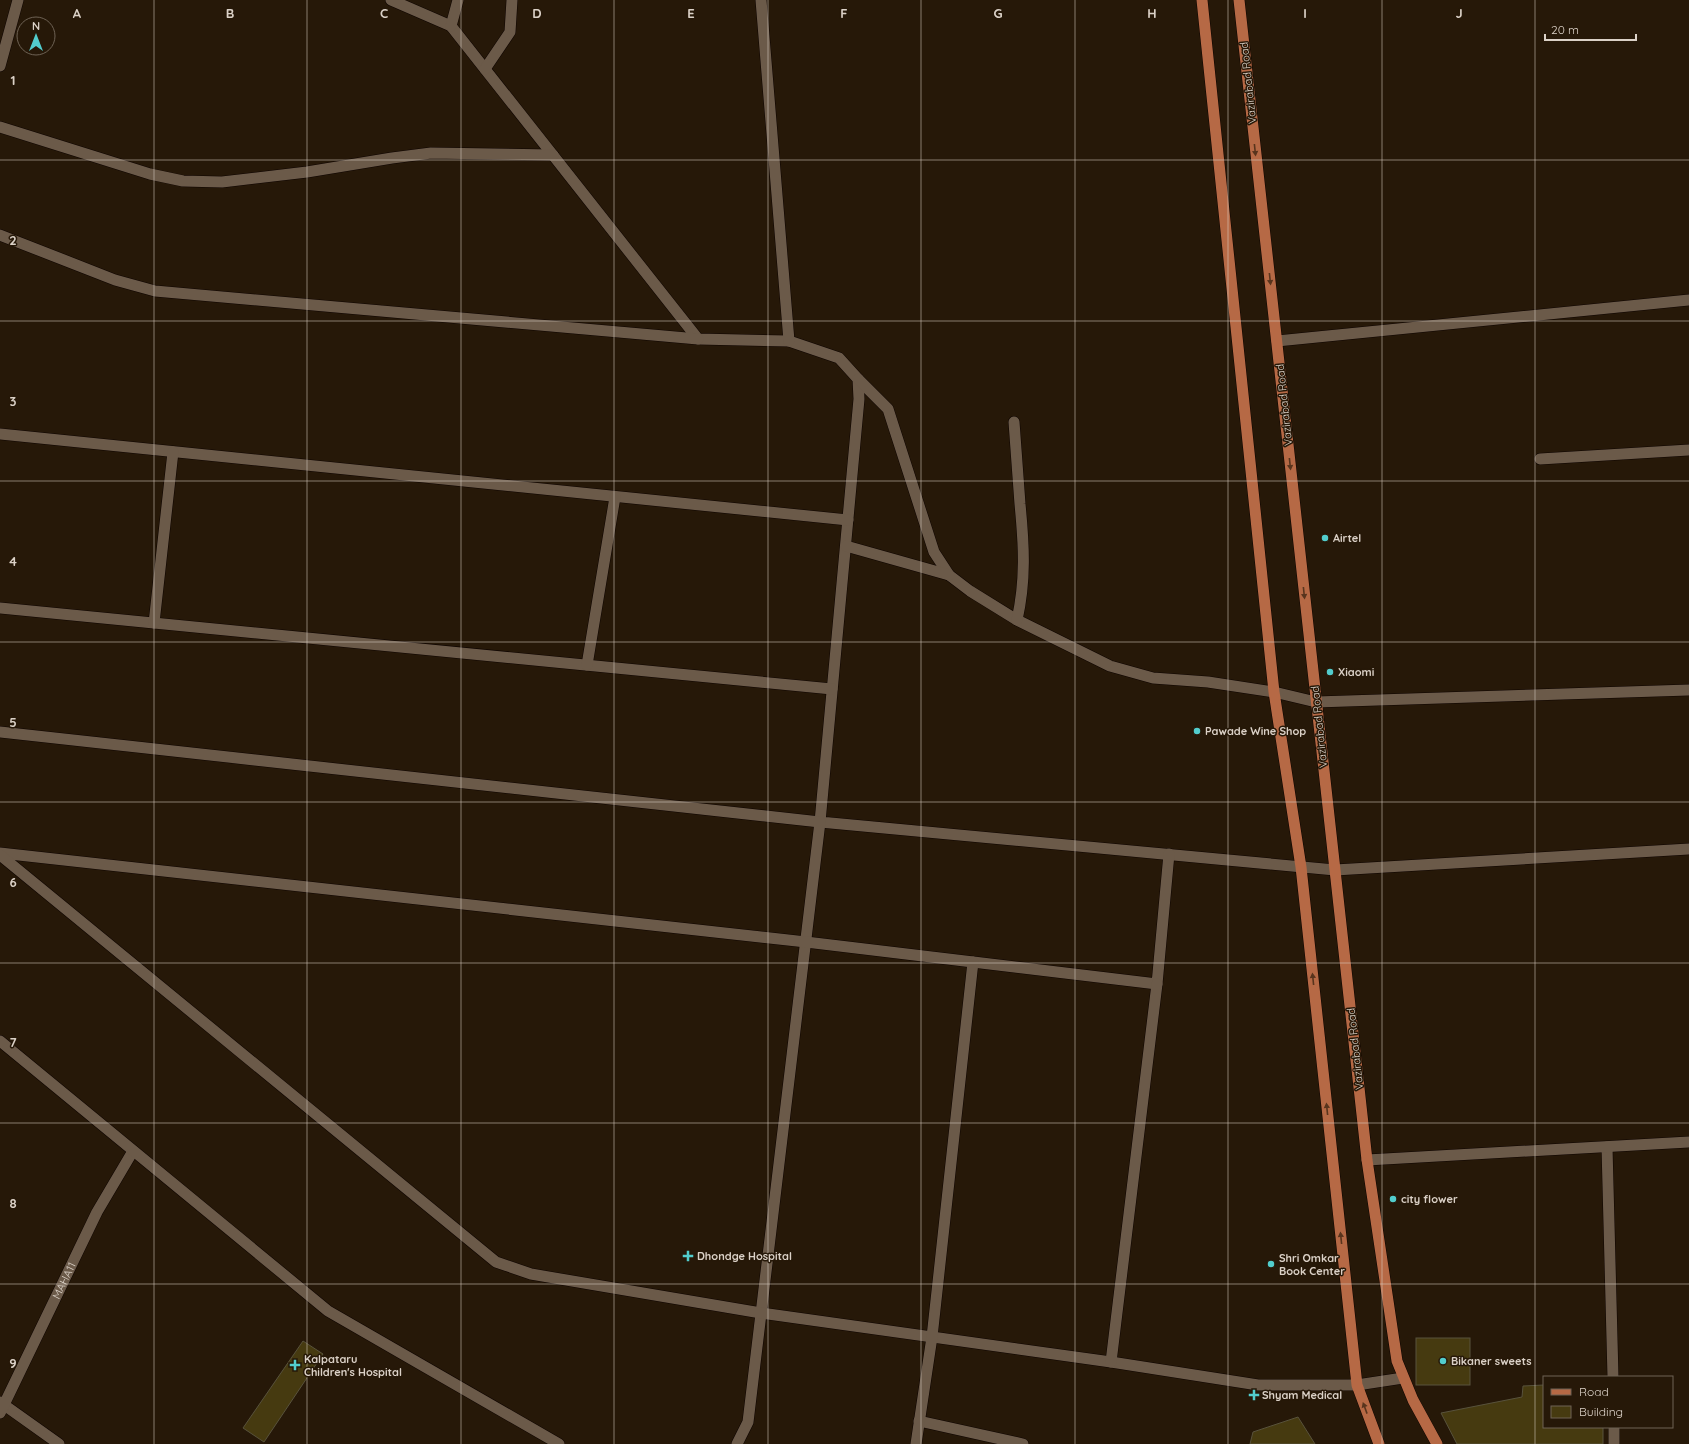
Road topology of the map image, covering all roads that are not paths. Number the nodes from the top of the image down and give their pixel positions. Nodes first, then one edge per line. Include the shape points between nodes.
1 (18, 0) edge
2 (391, 0) edge
3 (458, 0) edge
4 (512, 0) edge
5 (761, 0) edge
6 (1202, 0) edge
7 (1239, 0) edge
8 (451, 26) junction
9 (0, 66) edge
10 (485, 69) junction
11 (0, 127) edge
12 (553, 155) junction
13 (0, 235) edge
14 (1689, 300) edge
15 (698, 339) junction
16 (789, 341) junction
17 (1277, 341) junction
18 (858, 379) junction
19 (1014, 422) dead end
20 (0, 434) edge
21 (1689, 450) edge
22 (173, 452) junction
23 (1540, 459) dead end
24 (615, 497) junction
25 (848, 520) junction
26 (846, 546) junction
27 (949, 574) junction
28 (0, 608) edge
29 (1017, 620) junction
30 (154, 623) junction
31 (587, 665) junction
32 (832, 689) junction
33 (1689, 690) edge
34 (1274, 692) junction
35 (1316, 702) junction
36 (0, 732) edge
37 (820, 822) junction
38 (1689, 849) edge
39 (0, 854) edge
40 (1170, 854) junction
41 (1301, 866) junction
42 (1335, 870) junction
43 (806, 942) junction
44 (973, 962) junction
45 (1157, 984) junction
46 (0, 1041) edge
47 (1689, 1142) edge
48 (1606, 1147) junction
49 (133, 1151) junction
50 (1367, 1160) junction
51 (761, 1313) junction
52 (932, 1337) junction
53 (1111, 1362) junction
54 (1612, 1376) edge
55 (1403, 1378) junction
56 (1356, 1385) junction
57 (1, 1407) edge
58 (920, 1421) junction
59 (1614, 1428) edge
60 (59, 1444) edge
61 (559, 1444) edge
62 (737, 1444) edge
63 (916, 1444) edge
64 (1024, 1444) edge
65 (1379, 1444) edge
66 (1437, 1444) edge
67 (1614, 1444) edge

1 - 9 street
2 - 8 street
3 - 8 street
4 - 10 street via 510,32
5 - 16 street
6 - 34 main road
7 -> 17 main road, Vazirabad Road
8 - 10 street
10 - 12 street
11 - 12 street via 150,174 183,181 222,182 431,153
12 - 15 street
13 - 15 street via 115,280 155,291
14 - 17 street
15 - 16 street
16 - 18 street via 839,358
17 -> 35 main road, Vazirabad Road
18 - 25 street via 859,399
18 - 27 street via 888,409 934,552
19 - 29 street via 1024,548 1024,572
20 - 22 street
21 - 23 street
22 - 24 street
22 - 30 street
24 - 25 street
24 - 31 street
25 - 26 street
26 - 27 street
26 - 32 street
27 - 29 street via 970,591
28 - 30 street
29 - 34 street via 1110,666 1153,678 1208,682
30 - 31 street
31 - 32 street
32 - 37 street
33 - 35 street
34 - 35 street
34 - 41 main road
35 - 42 main road, Vazirabad Road
36 - 37 street
37 - 40 street
37 - 43 street
38 - 42 street
39 - 43 street
39 - 51 street via 496,1262 531,1274
40 - 41 street
40 - 45 street
41 - 42 street
56 -> 41 main road
42 - 50 main road, Vazirabad Road
43 - 44 street
43 - 51 street
44 - 45 street
44 - 52 street
45 - 53 street
46 - 49 street
47 - 48 street
48 - 50 street
48 - 54 street
49 - 57 street, MAHA11 via 97,1212
49 - 61 street via 328,1311
50 - 55 main road, Vazirabad Road via 1397,1361
51 - 52 street
51 - 62 street via 748,1422
52 - 53 street
52 - 58 street
53 - 56 street via 1258,1385
55 - 56 street
55 - 66 main road, Vazirabad Road
65 -> 56 main road
57 - 60 street
58 - 63 street
58 - 64 street
59 - 67 street

